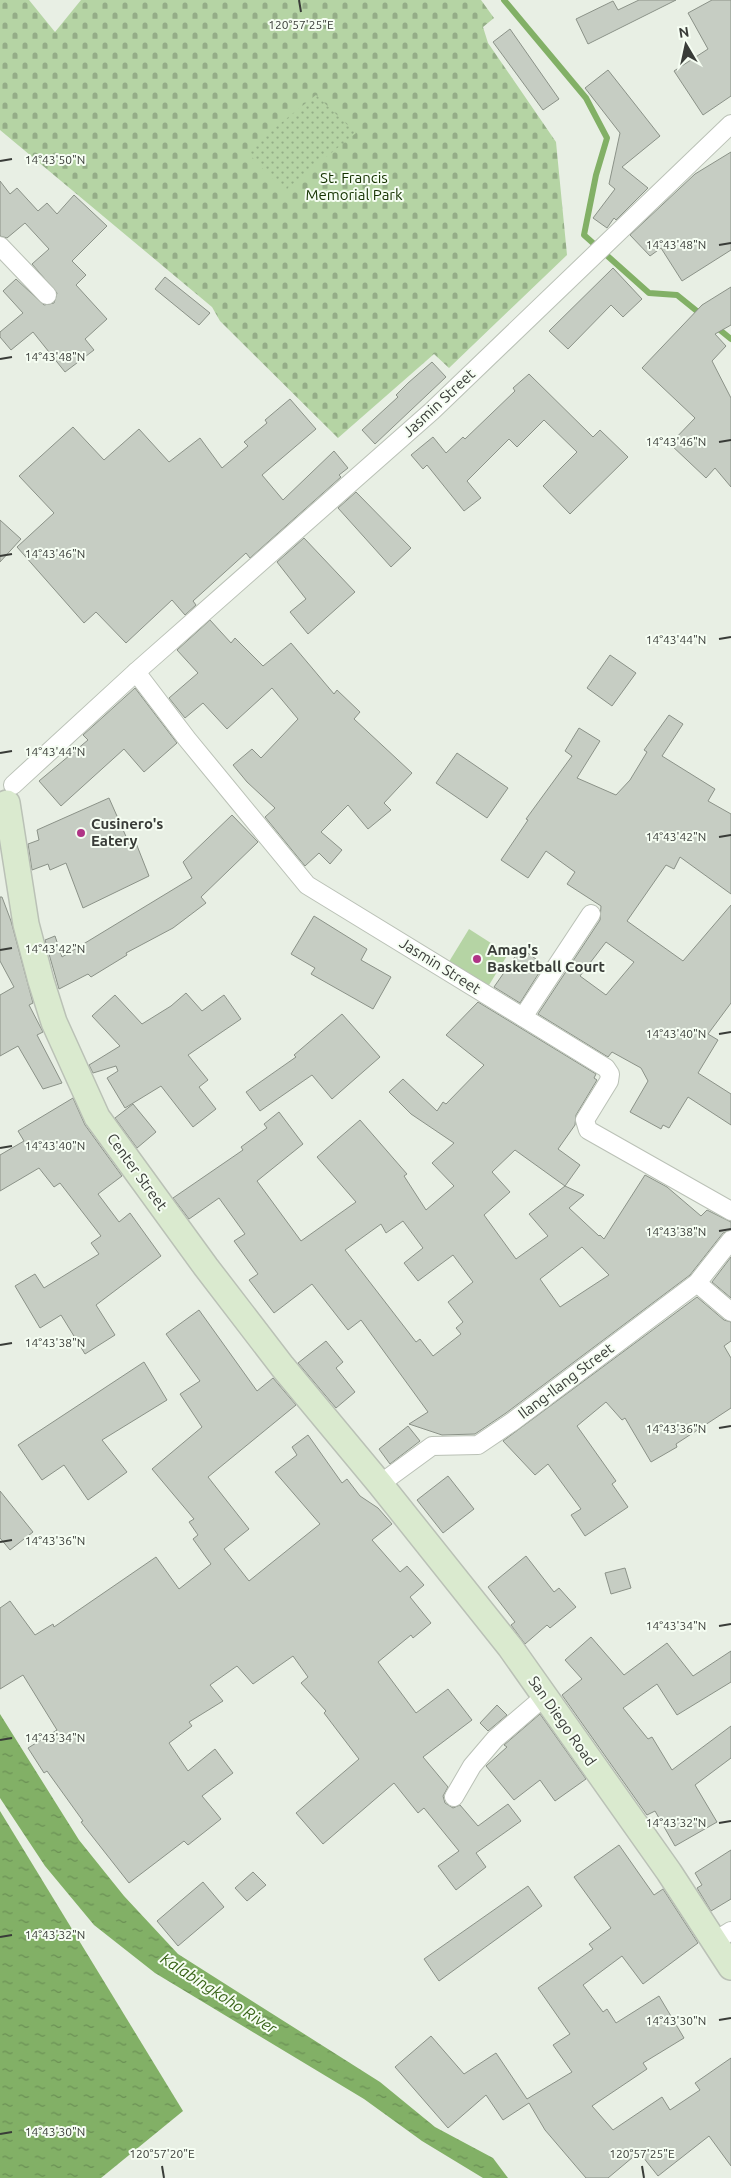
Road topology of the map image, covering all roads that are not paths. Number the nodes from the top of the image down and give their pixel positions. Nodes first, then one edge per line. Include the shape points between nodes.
1 (731, 124) edge
2 (0, 246) edge
3 (47, 295) dead end
4 (136, 672) junction
5 (10, 794) joint
6 (592, 914) dead end
7 (523, 1017) junction
8 (731, 1211) edge
9 (731, 1240) edge
10 (697, 1283) junction
11 (731, 1312) edge
12 (380, 1484) junction
13 (544, 1697) junction
14 (454, 1797) dead end
15 (723, 1936) edge
16 (731, 1967) edge

1 - 4 street, Jasmin Street via 432,411
2 - 3 street
4 - 5 street, Jasmin Street
4 - 7 street, Jasmin Street via 307,884
5 - 12 street, Center Street via 26,924 41,981 54,1022 97,1117 282,1366
6 - 7 street
7 - 8 street, Jasmin Street via 606,1068 610,1074 585,1120 588,1130
9 - 10 street, Ilang-Ilang Street
10 - 11 street
10 - 12 street, Ilang-Ilang Street via 478,1445 432,1446
12 - 13 street, San Diego Road via 510,1647
13 - 14 street via 495,1739 472,1766
13 - 15 street, San Diego Road
15 - 16 street, San Diego Road

